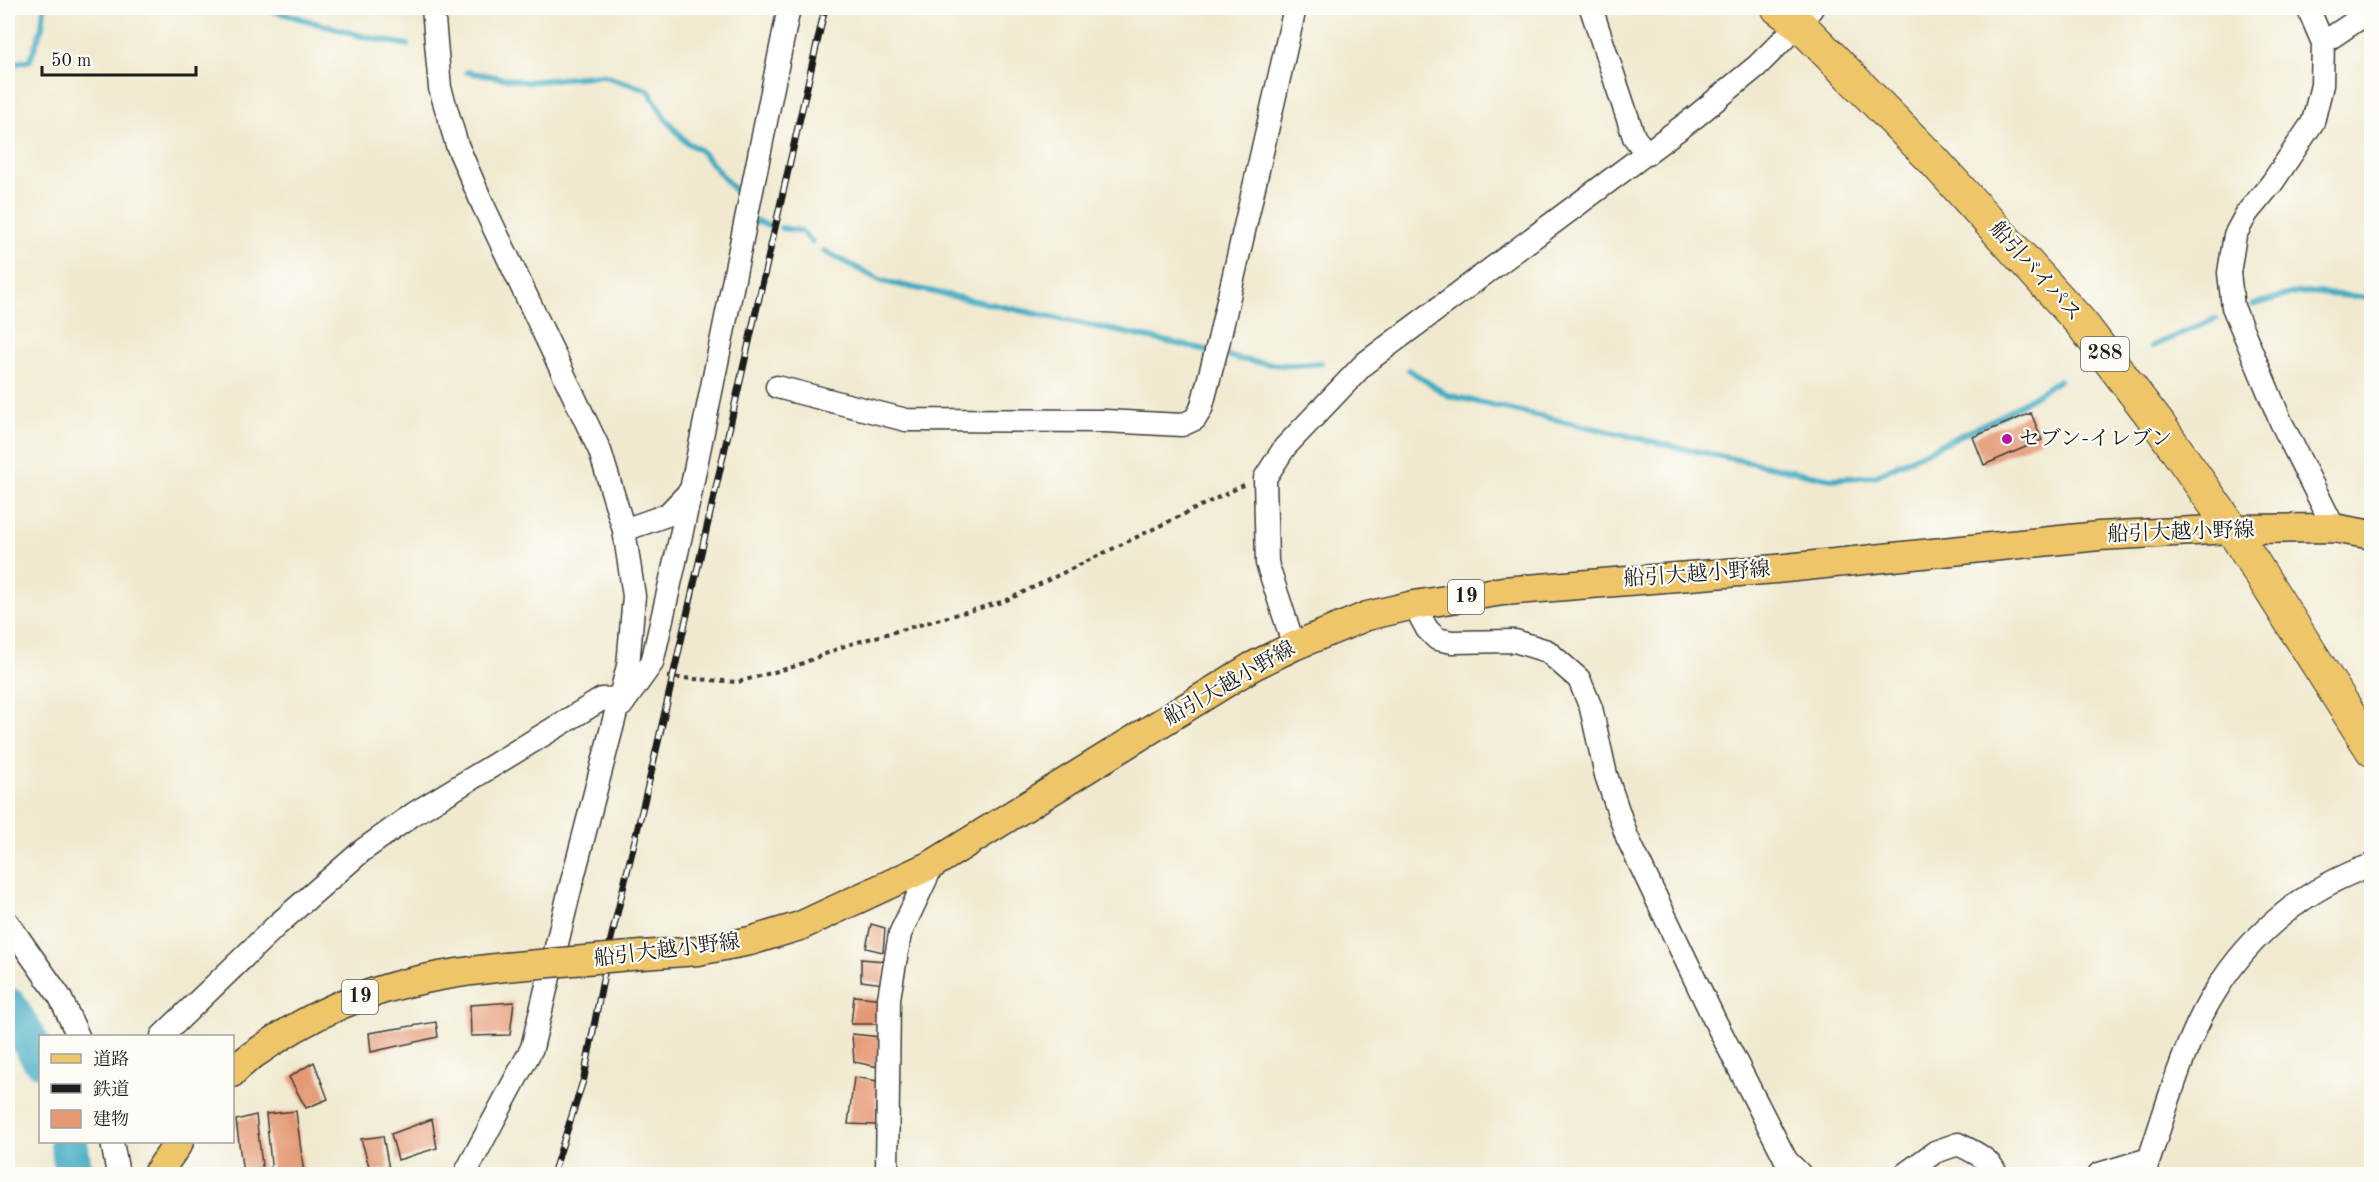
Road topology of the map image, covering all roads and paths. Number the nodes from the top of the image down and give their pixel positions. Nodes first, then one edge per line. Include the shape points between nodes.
1 (434, 8) edge
2 (789, 8) edge
3 (1295, 8) edge
4 (1591, 8) edge
5 (2308, 8) edge
6 (2372, 10) edge
7 (1796, 13) edge
8 (2323, 43) junction
9 (1647, 154) junction
10 (777, 387) dead end
11 (1265, 478) junction
12 (692, 490) junction
13 (2334, 528) junction
14 (624, 530) junction
15 (2232, 530) junction
16 (2372, 535) edge
17 (1414, 604) junction
18 (1294, 646) junction
19 (645, 674) junction
20 (617, 706) junction
21 (2372, 750) edge
22 (933, 864) junction
23 (2372, 865) edge
24 (8, 923) edge
25 (78, 1035) edge
26 (163, 1035) edge
27 (234, 1071) edge
28 (112, 1143) edge
29 (178, 1143) edge
30 (2147, 1170) edge
31 (118, 1174) edge
32 (157, 1174) edge
33 (465, 1174) edge
34 (887, 1174) edge
35 (1800, 1174) edge
36 (1905, 1174) edge
37 (1996, 1174) edge
38 (2099, 1174) edge

1 - 14 street via 440,88 457,145 600,451
2 - 12 street
3 - 10 street via 1219,340 1195,419 1182,425 906,420
4 - 9 street via 1634,137
5 - 8 street
6 - 8 street
7 - 9 street via 1757,66
7 - 15 highway, 船引バイパス / 288 via 2082,323
8 - 13 street via 2322,85 2313,122 2247,213 2235,235 2229,273 2233,308 2281,422
9 - 11 street via 1365,363 1285,447
11 - 18 street via 1267,563
11 - 19 path via 1005,601 847,645 796,666 738,682
12 - 14 street via 668,515
12 - 19 street via 652,663
13 - 15 main road, 船引大越小野線 / 19
13 - 16 main road, 船引大越小野線 / 19
14 - 20 street via 634,596 628,666
15 - 17 main road, 船引大越小野線 / 19 via 2099,536 1845,563 1503,591
15 - 21 highway, 船引バイパス / 288
17 - 18 main road, 船引大越小野線 / 19 via 1367,616
17 - 35 street via 1437,639 1515,641 1547,651 1579,679 1591,708 1606,775 1627,837 1786,1160
18 - 22 main road, 船引大越小野線 / 19 via 1223,684
19 - 20 street
20 - 26 street via 602,699 415,813 363,850 277,924
20 - 33 street via 532,1048
22 - 27 main road, 船引大越小野線 / 19, bridge via 790,929 750,941 698,951 455,972 408,981 349,1000 292,1029
22 - 34 street via 900,934 889,998
23 - 30 street via 2312,892 2272,923 2242,954 2196,1027
24 - 25 street via 60,997
28 - 31 street
29 - 32 main road
30 - 38 street
36 - 37 street via 1935,1152 1958,1144 1976,1153

